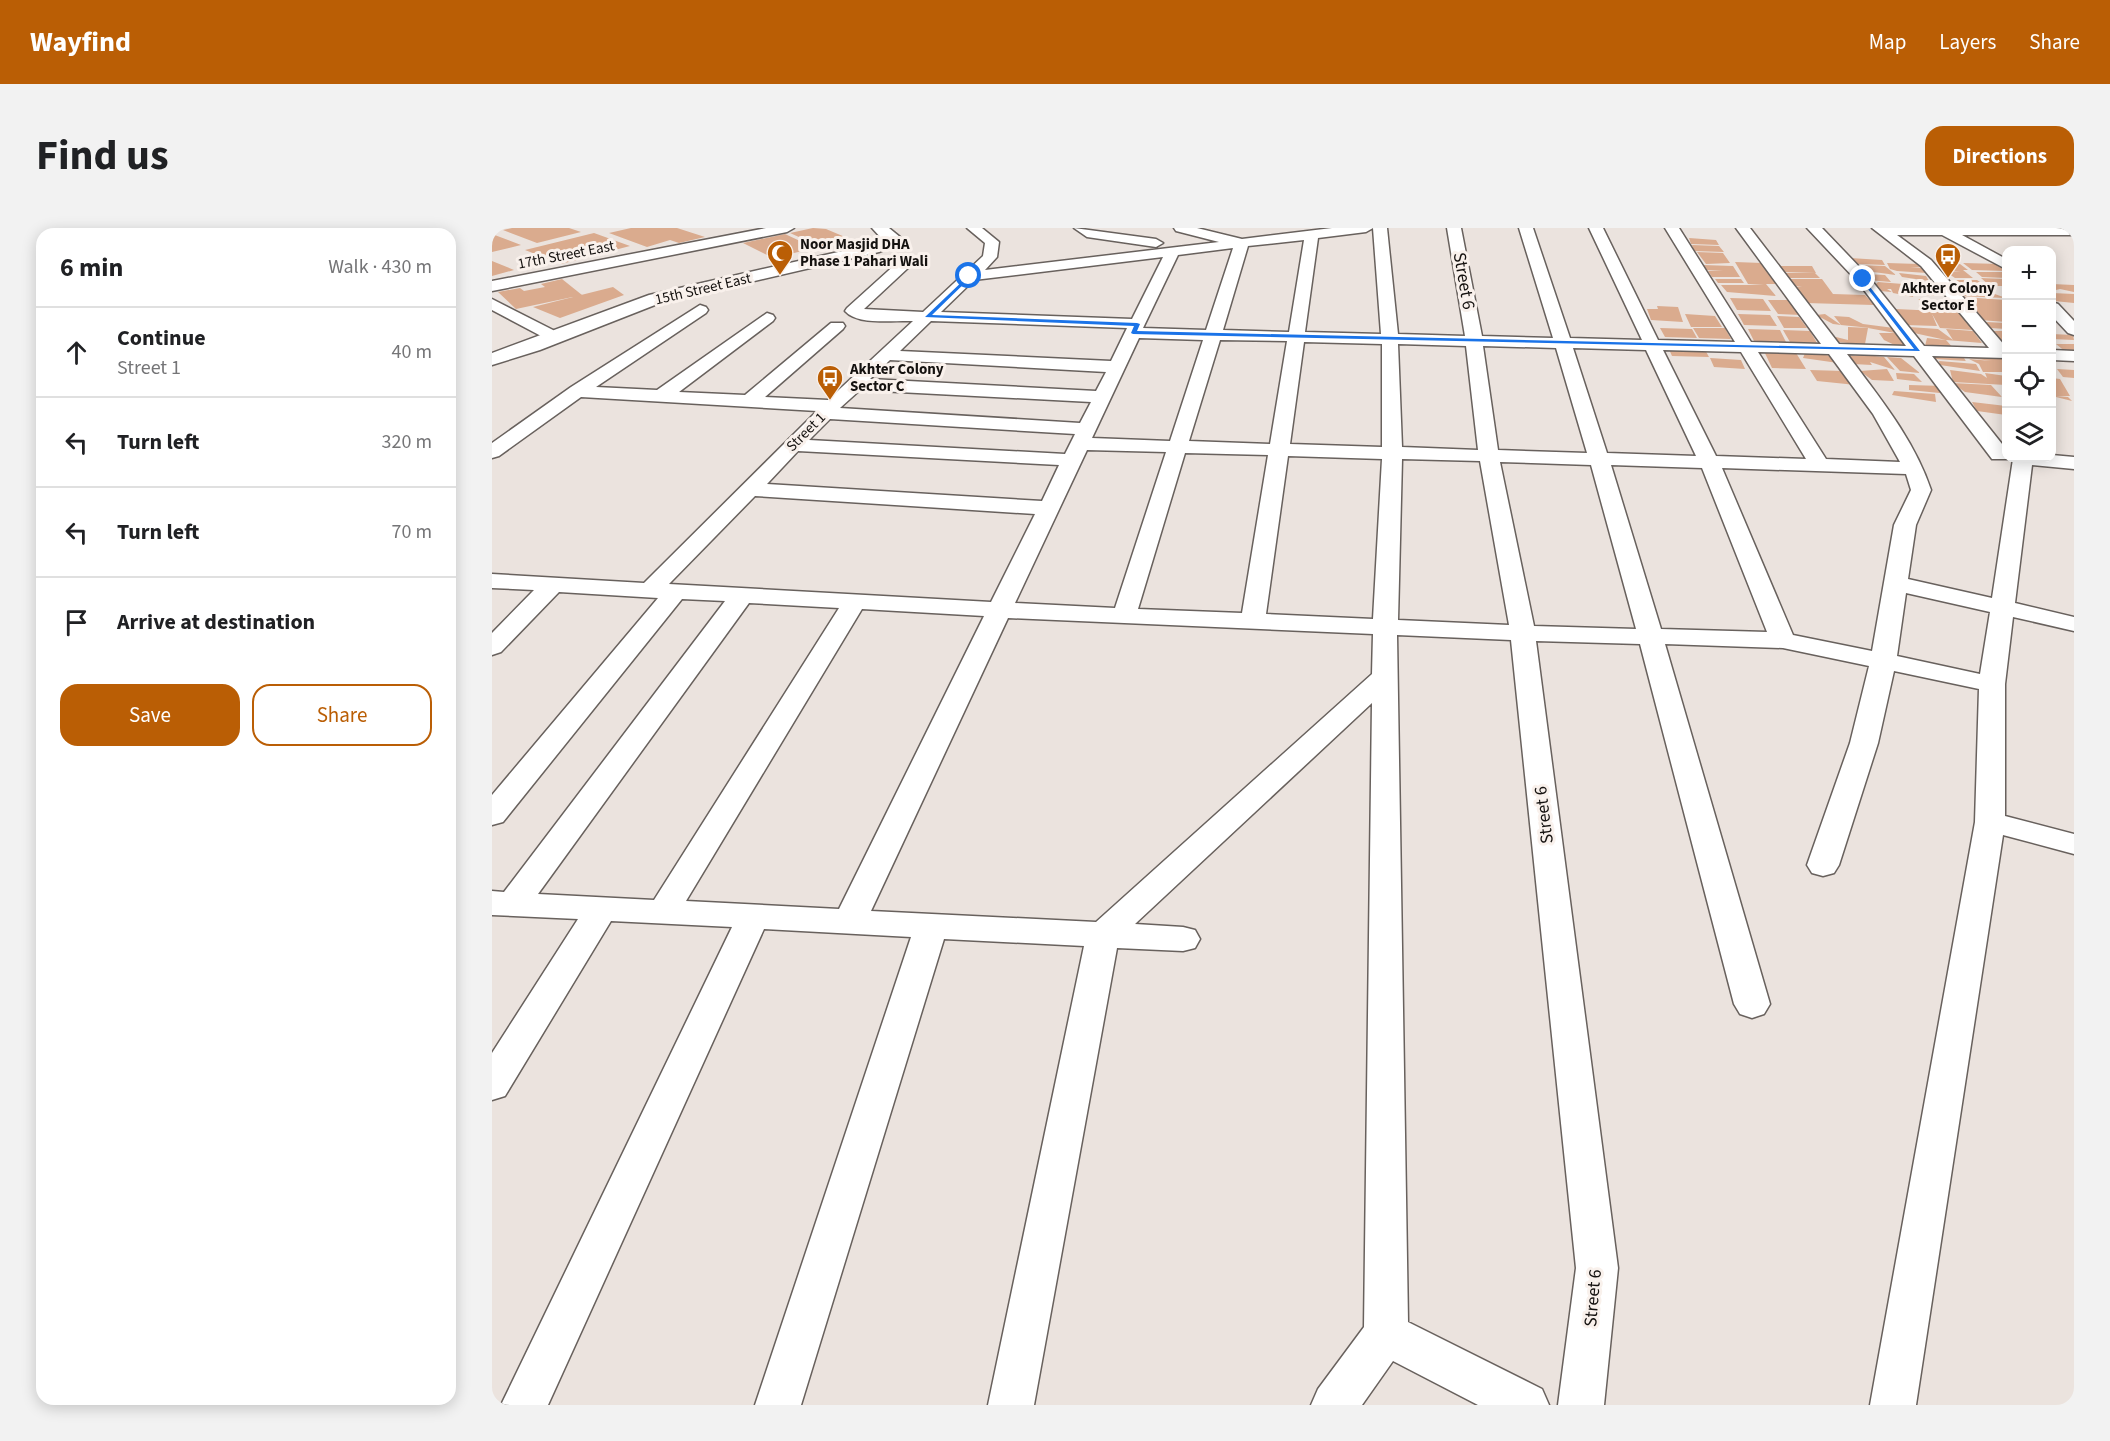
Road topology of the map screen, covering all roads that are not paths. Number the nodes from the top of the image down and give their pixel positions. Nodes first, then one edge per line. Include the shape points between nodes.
1 (787, 228) edge
2 (879, 228) edge
3 (974, 228) edge
4 (1081, 228) edge
5 (1181, 228) edge
6 (1366, 228) edge
7 (1380, 228) edge
8 (1454, 228) edge
9 (1526, 228) edge
10 (1596, 228) edge
11 (1672, 228) edge
12 (1743, 228) edge
13 (1814, 228) edge
14 (1881, 229) edge
15 (1997, 230) edge
16 (1946, 232) edge
17 (2068, 232) edge
18 (862, 233) dead end
19 (1312, 235) junction
20 (1242, 243) junction
21 (1178, 251) junction
22 (2001, 262) edge
23 (903, 265) dead end
24 (969, 276) junction
25 (492, 286) edge
26 (492, 304) edge
27 (700, 310) dead end
28 (2056, 311) edge
29 (927, 316) junction
30 (767, 318) dead end
31 (837, 326) dead end
32 (2074, 330) edge
33 (912, 331) junction
34 (1126, 335) junction
35 (1212, 335) junction
36 (1297, 336) junction
37 (1037, 337) dead end
38 (1390, 338) junction
39 (536, 340) junction
40 (1474, 340) junction
41 (1564, 342) junction
42 (1653, 344) junction
43 (1746, 346) junction
44 (1831, 348) junction
45 (492, 350) edge
46 (2002, 350) edge
47 (1918, 351) junction
48 (2002, 353) edge
49 (886, 355) junction
50 (2056, 355) edge
51 (2074, 356) edge
52 (492, 359) edge
53 (1117, 367) junction
54 (856, 384) junction
55 (577, 391) junction
56 (661, 396) junction
57 (1102, 397) junction
58 (748, 401) junction
59 (829, 410) junction
60 (1080, 444) junction
61 (794, 445) junction
62 (1177, 447) junction
63 (1279, 450) junction
64 (492, 452) edge
65 (1392, 454) junction
66 (2002, 455) edge
67 (1489, 457) junction
68 (1599, 460) junction
69 (2056, 461) edge
70 (2024, 462) edge
71 (2074, 463) edge
72 (1710, 464) junction
73 (1821, 467) junction
74 (1914, 468) junction
75 (750, 489) junction
76 (1049, 508) junction
77 (492, 581) edge
78 (1894, 583) junction
79 (553, 584) junction
80 (664, 589) junction
81 (743, 594) junction
82 (855, 601) junction
83 (2003, 608) junction
84 (1000, 610) junction
85 (1124, 616) junction
86 (1253, 621) junction
87 (2074, 624) edge
88 (1385, 627) junction
89 (1523, 633) junction
90 (1651, 637) junction
91 (1783, 640) junction
92 (492, 647) edge
93 (1883, 661) junction
94 (1385, 676) junction
95 (1992, 684) junction
96 (492, 815) edge
97 (1990, 822) junction
98 (2074, 844) edge
99 (1823, 865) dead end
100 (502, 904) edge
101 (602, 908) junction
102 (663, 912) junction
103 (754, 916) junction
104 (850, 921) junction
105 (931, 926) junction
106 (1103, 935) junction
107 (1183, 939) dead end
108 (1752, 1004) dead end
109 (492, 1084) edge
110 (1386, 1334) junction
111 (524, 1405) edge
112 (777, 1405) edge
113 (1011, 1405) edge
114 (1334, 1405) edge
115 (1526, 1405) edge
116 (1581, 1405) edge
117 (1893, 1405) edge

1 - 25 street, 17th Street East
2 - 39 street, 15th Street East via 892,237 874,249 656,299
3 - 24 street, Street 1 via 993,242 990,257
4 - 21 street via 1087,233 1164,244
5 - 20 street
6 - 19 street
7 - 38 street
8 - 40 street, Street 6
9 - 41 street
10 - 42 street
11 - 43 street
12 - 44 street
13 - 47 street via 1863,279
14 - 16 street
14 - 46 street via 1911,251
15 - 16 street
15 - 17 street
16 - 22 street
18 - 39 street, 15th Street East via 868,240 859,245 654,292
19 - 20 street
19 - 36 street
20 - 21 street
20 - 35 street
21 - 24 street
21 - 34 street
23 - 29 street via 853,311
24 - 29 street, Street 1
26 - 39 street
27 - 55 street
28 - 32 street
29 - 33 street, Street 1
29 - 34 street
30 - 56 street
31 - 58 street
33 - 37 street
33 - 49 street, Street 1
34 - 35 street
34 - 53 street
35 - 36 street
35 - 62 street
36 - 38 street
36 - 63 street
38 - 40 street
38 - 65 street
39 - 45 street
39 - 52 street
40 - 41 street
40 - 67 street, Street 6
41 - 42 street
41 - 68 street
42 - 43 street
42 - 72 street
43 - 44 street
43 - 73 street
44 - 47 street
44 - 74 street via 1882,413
47 - 48 street
47 - 66 street
49 - 53 street
49 - 54 street, Street 1
50 - 51 street
53 - 57 street
54 - 57 street
54 - 59 street, Street 1
55 - 56 street
55 - 64 street
56 - 58 street
57 - 60 street
58 - 59 street
59 - 60 street
59 - 61 street, Street 1
60 - 61 street
60 - 62 street
60 - 76 street
61 - 75 street, Street 1
62 - 63 street
62 - 85 street
63 - 65 street
63 - 86 street
65 - 67 street
65 - 88 street
67 - 68 street
67 - 89 street, Street 6
68 - 72 street
68 - 90 street
69 - 71 street
70 - 83 street
72 - 73 street
72 - 91 street
73 - 74 street
74 - 78 street via 1921,490 1905,525
75 - 76 street
75 - 80 street, Street 1
76 - 84 street
77 - 79 street
78 - 83 street
78 - 93 street
79 - 80 street
79 - 92 street
80 - 81 street
80 - 96 street, Street 1
81 - 82 street
81 - 100 street
82 - 84 street
82 - 102 street
83 - 87 street
83 - 95 street
84 - 85 street
84 - 104 street
85 - 86 street
86 - 88 street
88 - 89 street
88 - 94 street
89 - 90 street
89 - 116 street, Street 6 via 1597,1268
90 - 91 street
90 - 108 street
91 - 93 street
93 - 95 street
93 - 99 street via 1864,743
94 - 106 street
94 - 110 street
95 - 97 street
97 - 98 street
97 - 117 street
100 - 101 street
101 - 102 street
101 - 109 street
102 - 103 street
103 - 104 street
103 - 111 street
104 - 105 street
105 - 106 street
105 - 112 street
106 - 107 street
106 - 113 street
110 - 114 street
110 - 115 street

